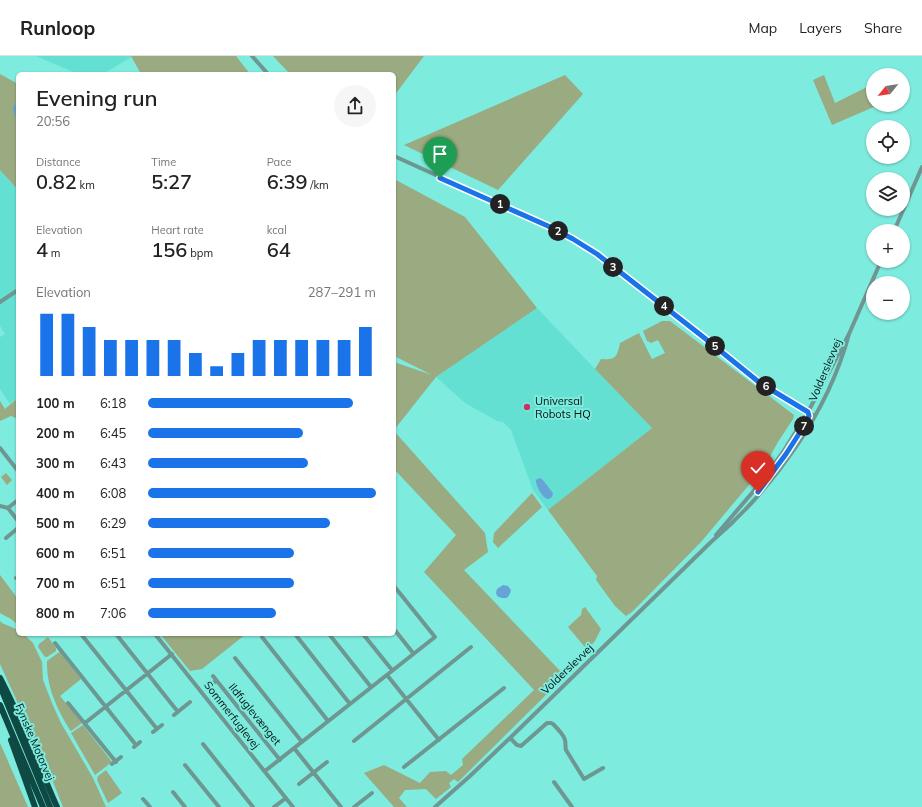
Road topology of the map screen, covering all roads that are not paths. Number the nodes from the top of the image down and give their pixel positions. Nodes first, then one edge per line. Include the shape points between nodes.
1 (252, 56) edge
2 (266, 72) edge
3 (396, 157) edge
4 (922, 167) edge
5 (897, 224) edge
6 (878, 268) edge
7 (16, 291) edge
8 (0, 302) edge
9 (849, 334) junction
10 (808, 412) junction
11 (814, 416) junction
12 (0, 448) edge
13 (16, 468) edge
14 (16, 502) edge
15 (751, 503) junction
16 (0, 506) edge
17 (8, 508) junction
18 (16, 518) edge
19 (16, 530) edge
20 (6, 538) dead end
21 (711, 542) junction
22 (396, 588) edge
23 (396, 632) edge
24 (83, 636) edge
25 (118, 636) edge
26 (157, 636) edge
27 (297, 636) edge
28 (331, 636) edge
29 (366, 636) edge
30 (262, 637) dead end
31 (55, 643) dead end
32 (471, 647) dead end
33 (172, 654) junction
34 (414, 654) junction
35 (234, 658) dead end
36 (238, 663) junction
37 (234, 667) dead end
38 (392, 670) junction
39 (147, 674) junction
40 (387, 674) junction
41 (213, 676) dead end
42 (0, 678) edge
43 (216, 680) junction
44 (210, 685) dead end
45 (0, 686) edge
46 (371, 687) junction
47 (504, 688) dead end
48 (126, 690) junction
49 (406, 699) junction
50 (190, 702) dead end
51 (68, 703) dead end
52 (350, 704) junction
53 (0, 705) edge
54 (106, 706) junction
55 (0, 711) edge
56 (328, 721) junction
57 (84, 723) junction
58 (162, 725) dead end
59 (157, 729) junction
60 (153, 732) dead end
61 (510, 738) junction
62 (439, 740) junction
63 (354, 741) dead end
64 (302, 742) junction
65 (203, 744) dead end
66 (137, 745) dead end
67 (294, 748) junction
68 (121, 757) dead end
69 (280, 760) junction
70 (327, 762) dead end
71 (185, 765) dead end
72 (404, 767) dead end
73 (603, 768) dead end
74 (265, 771) junction
75 (314, 772) junction
76 (554, 782) dead end
77 (299, 784) dead end
78 (173, 792) dead end
79 (372, 793) dead end
80 (286, 798) junction
81 (143, 799) dead end
82 (571, 806) edge
83 (35, 807) edge
84 (43, 807) edge
85 (50, 807) edge
86 (57, 807) edge
87 (150, 807) edge
88 (185, 807) edge
89 (219, 807) edge
90 (254, 807) edge
91 (274, 807) edge
92 (294, 807) edge
93 (341, 807) edge
94 (354, 807) edge
95 (435, 807) edge

1 - 2 street
3 - 10 street via 573,239 597,254 760,383
4 - 5 street
6 - 9 street, Volderslevvej
7 - 8 street
9 - 10 street, Volderslevvej
9 - 11 street, Volderslevvej via 834,376
10 - 11 street
10 - 15 street via 806,423
10 - 21 street, Volderslevvej via 767,475
11 - 15 street, Volderslevvej via 789,457
12 - 13 street
14 - 17 street
15 - 21 street, Volderslevvej
16 - 17 street
17 - 18 street
19 - 20 street
21 - 61 street, Volderslevvej
22 - 34 street, Ildfuglevænget via 435,637
23 - 34 street
24 - 48 street
25 - 39 street
26 - 33 street, Sommerfuglevej
27 - 52 street
28 - 46 street
29 - 38 street
30 - 56 street
31 - 54 street
32 - 49 street
33 - 39 street
33 - 74 street, Sommerfuglevej
34 - 38 street, Ildfuglevænget
35 - 36 street, Ildfuglevænget
36 - 37 street, Ildfuglevænget
36 - 64 street, Ildfuglevænget
38 - 40 street, Ildfuglevænget
39 - 48 street
39 - 50 street via 176,714
40 - 46 street, Ildfuglevænget
40 - 49 street
41 - 43 street, Ildfuglevænget
42 - 86 highway
43 - 44 street, Ildfuglevænget
43 - 69 street, Ildfuglevænget
45 - 85 highway, Fynske Motorvej
46 - 52 street, Ildfuglevænget
47 - 62 street
48 - 54 street
48 - 59 street
49 - 62 street
49 - 63 street
51 - 57 street
52 - 56 street, Ildfuglevænget
53 - 84 highway, Fynske Motorvej
54 - 57 street
54 - 66 street
55 - 83 highway
56 - 64 street, Ildfuglevænget
57 - 68 street via 114,763
58 - 59 street
59 - 60 street
61 - 73 street via 517,746 521,746 547,723 551,723 563,736 566,750 584,779
61 - 95 street, Volderslevvej
62 - 72 street
64 - 67 street, Ildfuglevænget
65 - 90 street
67 - 69 street, Ildfuglevænget
67 - 75 street, Ildfuglevænget
69 - 74 street, Ildfuglevænget
70 - 75 street
71 - 89 street
74 - 80 street, Sommerfuglevej
75 - 77 street
75 - 93 street, Ildfuglevænget
76 - 82 street
78 - 88 street
79 - 94 street
80 - 91 street
80 - 92 street, Sommerfuglevej
81 - 87 street

